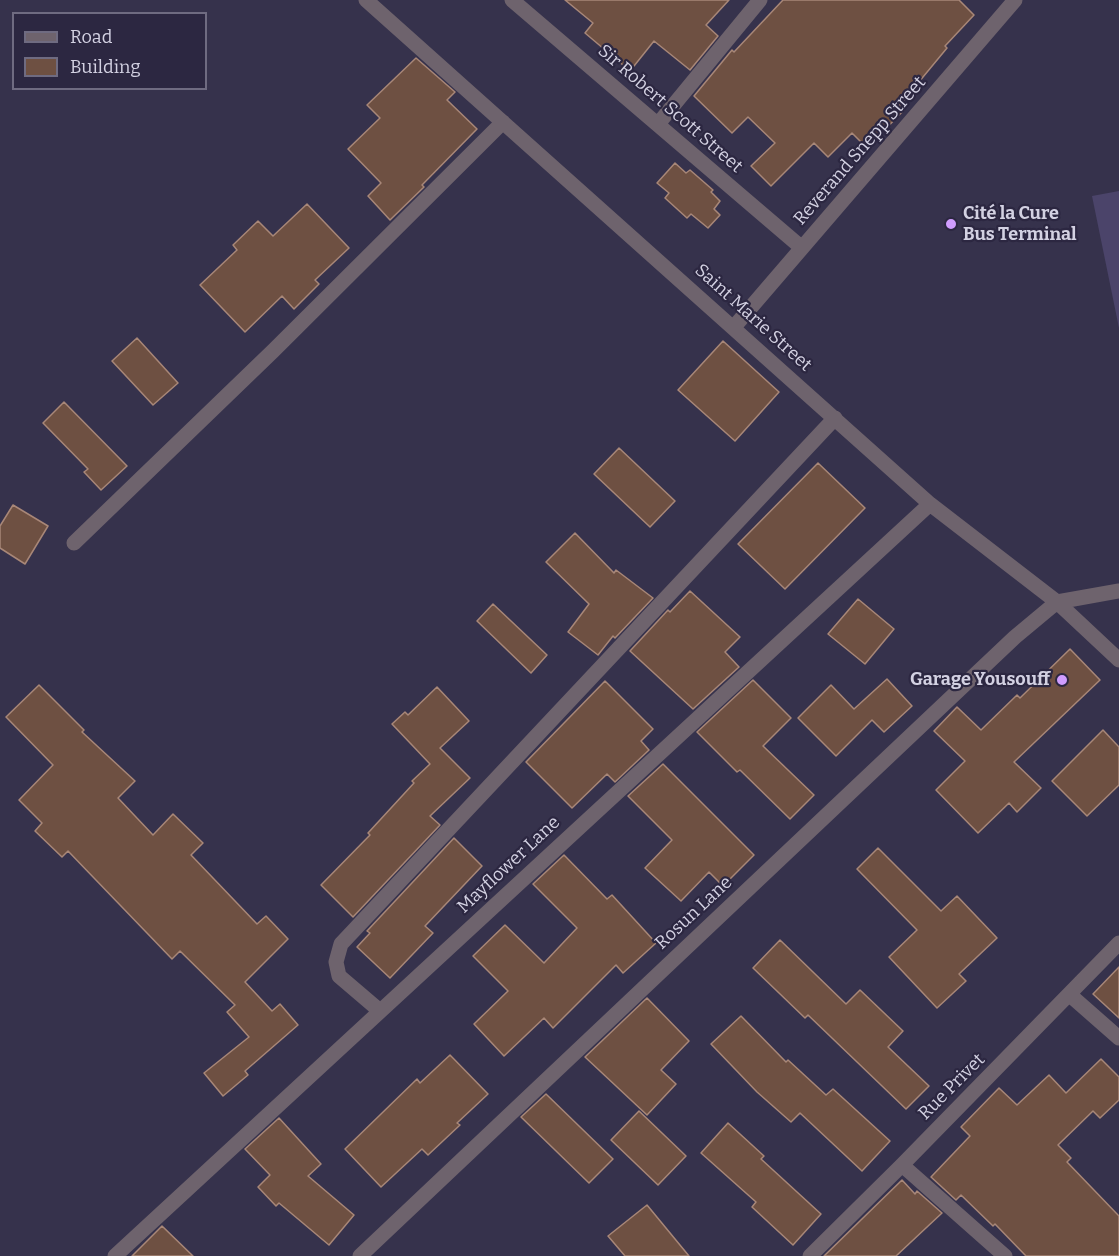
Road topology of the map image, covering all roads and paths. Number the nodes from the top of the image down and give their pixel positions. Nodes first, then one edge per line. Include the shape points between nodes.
1 (366, 0) edge
2 (512, 0) edge
3 (760, 0) edge
4 (1015, 0) edge
5 (503, 122) junction
6 (658, 124) junction
7 (802, 248) junction
8 (734, 327) junction
9 (835, 418) junction
10 (930, 504) junction
11 (74, 543) dead end
12 (1119, 591) edge
13 (1057, 602) junction
14 (1119, 660) edge
15 (1119, 943) edge
16 (1070, 995) junction
17 (380, 1011) junction
18 (1119, 1038) edge
19 (902, 1165) junction
20 (115, 1256) edge
21 (360, 1256) edge
22 (810, 1256) edge
23 (1005, 1256) edge

1 - 5 street, Saint Marie Street
2 - 6 street, Sir Robert Scott Street
3 - 6 street
4 - 7 street, Reverand Snepp Street
5 - 8 street, Saint Marie Street
5 - 11 street
6 - 7 street, Sir Robert Scott Street
7 - 8 street, Reverand Snepp Street
8 - 9 street, Saint Marie Street
9 - 10 street, Saint Marie Street
9 - 17 street via 341,944 336,962 339,976
10 - 13 street, Saint Marie Street
10 - 17 street, Mayflower Lane
12 - 13 street
13 - 14 street, Saint Marie Street
13 - 21 street, Rosun Lane via 1015,637
15 - 16 street, Rue Privet
16 - 18 street
16 - 19 street, Rue Privet
17 - 20 street, Mayflower Lane
19 - 22 street, Rue Privet
19 - 23 street

